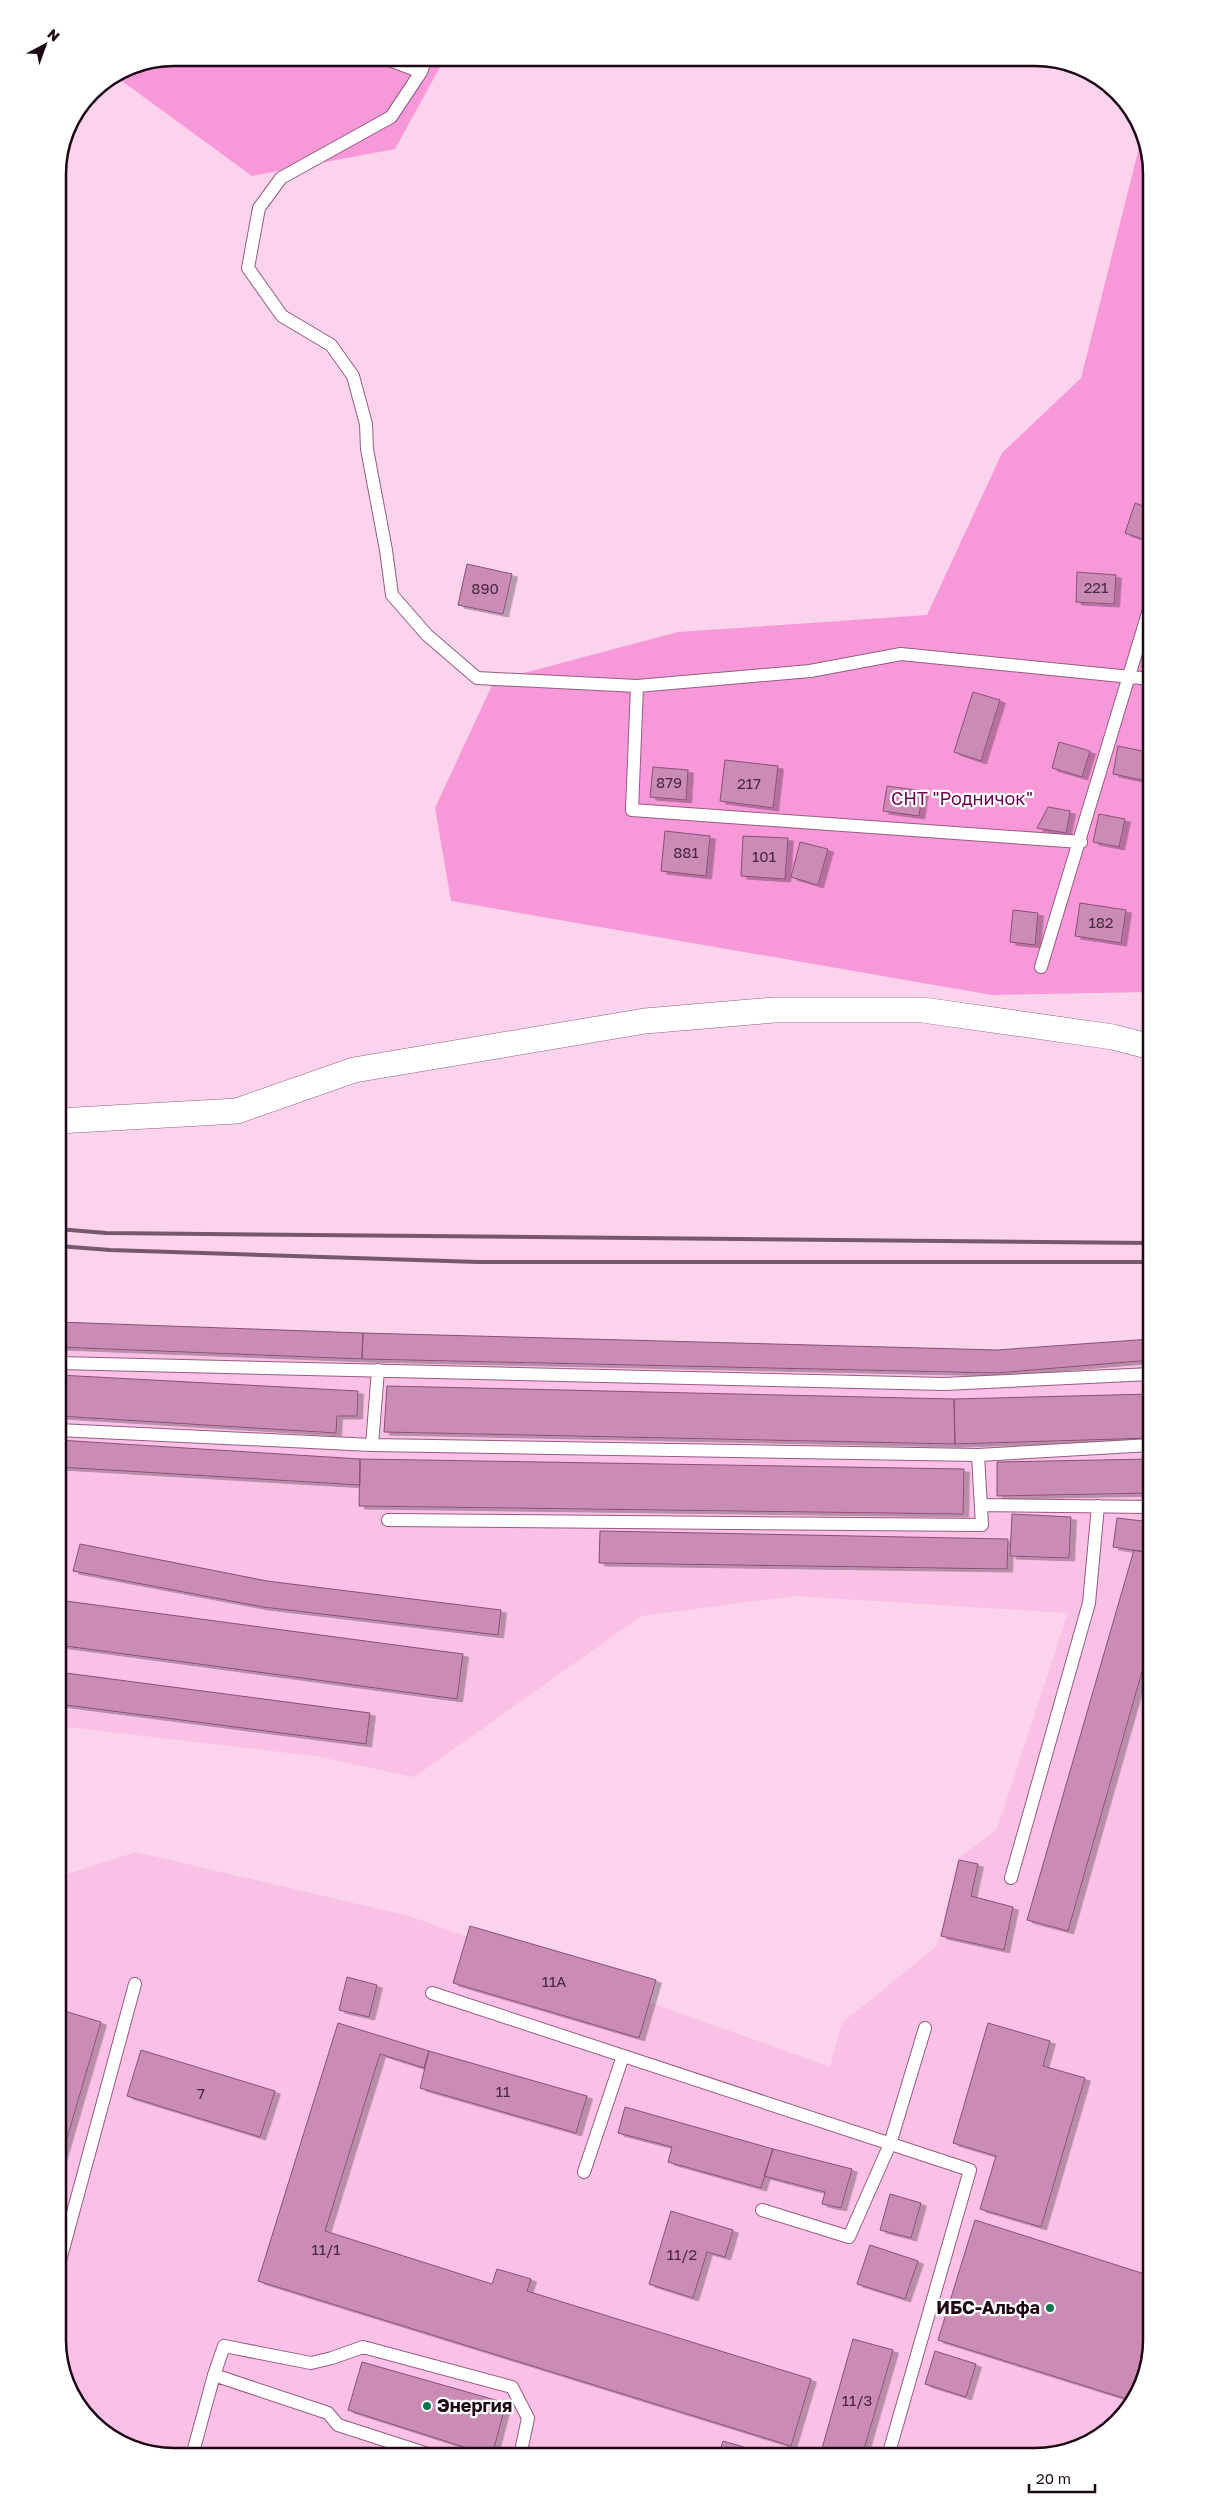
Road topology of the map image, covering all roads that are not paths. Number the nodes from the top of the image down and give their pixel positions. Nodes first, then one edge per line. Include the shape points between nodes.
1 (405, 66) edge
2 (423, 66) edge
3 (421, 72) junction
4 (1143, 632) edge
5 (1129, 677) junction
6 (1143, 678) edge
7 (637, 686) junction
8 (1081, 842) junction
9 (1041, 967) dead end
10 (1143, 1045) edge
11 (66, 1121) edge
12 (66, 1363) edge
13 (378, 1370) junction
14 (1143, 1374) edge
15 (66, 1430) edge
16 (372, 1445) junction
17 (1143, 1446) edge
18 (978, 1455) junction
19 (981, 1505) junction
20 (1098, 1506) junction
21 (1143, 1507) edge
22 (388, 1520) dead end
23 (1011, 1878) dead end
24 (135, 1984) dead end
25 (432, 1993) dead end
26 (925, 2028) dead end
27 (623, 2056) junction
28 (890, 2144) junction
29 (584, 2172) dead end
30 (762, 2210) dead end
31 (66, 2238) edge
32 (214, 2375) junction
33 (194, 2448) edge
34 (409, 2448) edge
35 (522, 2448) edge
36 (890, 2448) edge

1 - 3 lane
2 - 3 lane
3 - 7 lane via 391,116 281,178 259,208 248,268 282,316 331,345 353,376 366,424 367,449 392,595 427,636 477,678
4 - 5 lane
5 - 6 lane
5 - 7 lane via 901,654 810,671
5 - 8 lane
7 - 8 lane via 632,810
8 - 9 lane
10 - 11 street via 1113,1037 923,1010 774,1010 645,1021 354,1070 238,1111
12 - 13 lane
13 - 14 lane via 944,1384
13 - 16 lane
15 - 16 lane
16 - 18 lane
17 - 18 lane
18 - 19 lane
19 - 20 lane
19 - 22 lane via 982,1525
20 - 21 lane
20 - 23 lane via 1090,1603
24 - 31 lane
25 - 27 lane
26 - 28 lane
27 - 28 lane
27 - 29 lane
28 - 30 lane via 850,2237
28 - 36 lane via 970,2170
32 - 33 lane
32 - 34 lane via 328,2413 338,2425
32 - 35 lane via 224,2346 311,2363 362,2347 512,2387 528,2418

